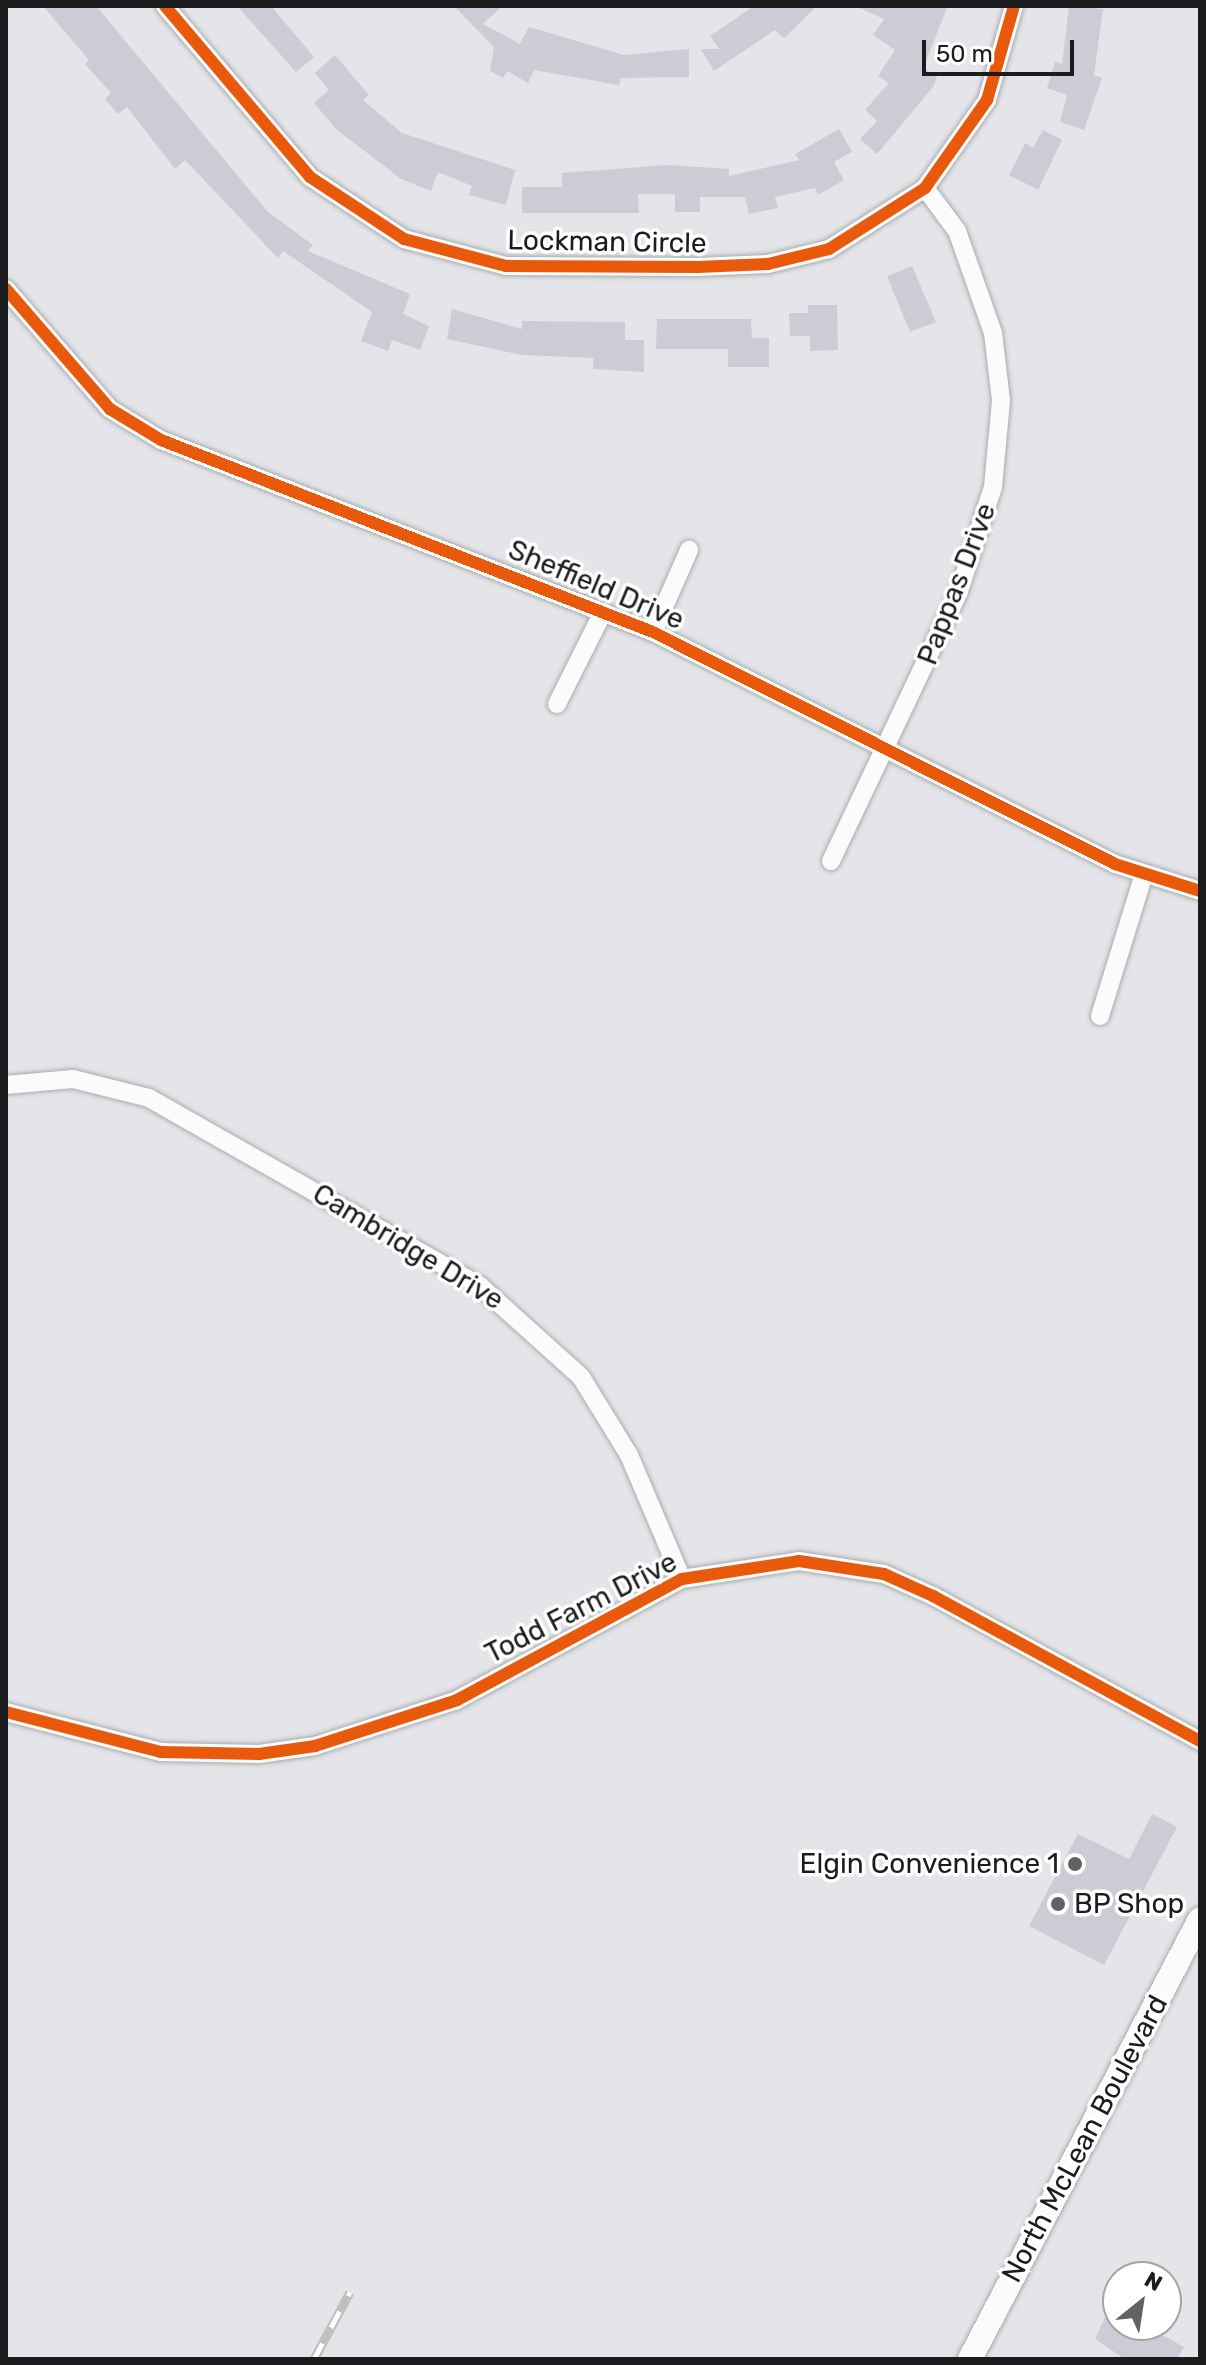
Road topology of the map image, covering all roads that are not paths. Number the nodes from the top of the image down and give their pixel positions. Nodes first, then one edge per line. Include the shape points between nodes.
1 (165, 6) edge
2 (1014, 6) edge
3 (925, 188) junction
4 (6, 289) edge
5 (689, 550) dead end
6 (603, 612) junction
7 (653, 632) junction
8 (557, 704) dead end
9 (887, 751) junction
10 (831, 861) dead end
11 (1143, 877) junction
12 (1200, 891) edge
13 (1100, 1016) dead end
14 (6, 1085) edge
15 (682, 1579) junction
16 (6, 1712) edge
17 (1200, 1741) edge
18 (1200, 1919) edge
19 (970, 2359) edge

1 - 3 street, Lockman Circle via 326,191 404,239 464,259 534,267 768,264 829,249
2 - 3 street, Lockman Circle via 987,100
3 - 9 street, Pappas Drive via 957,231 980,288 998,369 1000,430 979,541
4 - 6 street, Sheffield Drive via 89,387 133,426
5 - 7 street, Sheffield Drive
6 - 7 street, Sheffield Drive
6 - 8 street, Sheffield Drive
7 - 9 street, Sheffield Drive
9 - 10 street, Pappas Drive
9 - 11 street, Sheffield Drive
11 - 12 street, Sheffield Drive
11 - 13 street
14 - 15 street, Cambridge Drive via 73,1079 149,1098 480,1286 581,1377 629,1455
15 - 16 street, Todd Farm Drive via 457,1700 315,1746 259,1754 161,1752
15 - 17 street, Todd Farm Drive via 799,1561 884,1574
18 - 19 main road, North McLean Boulevard

